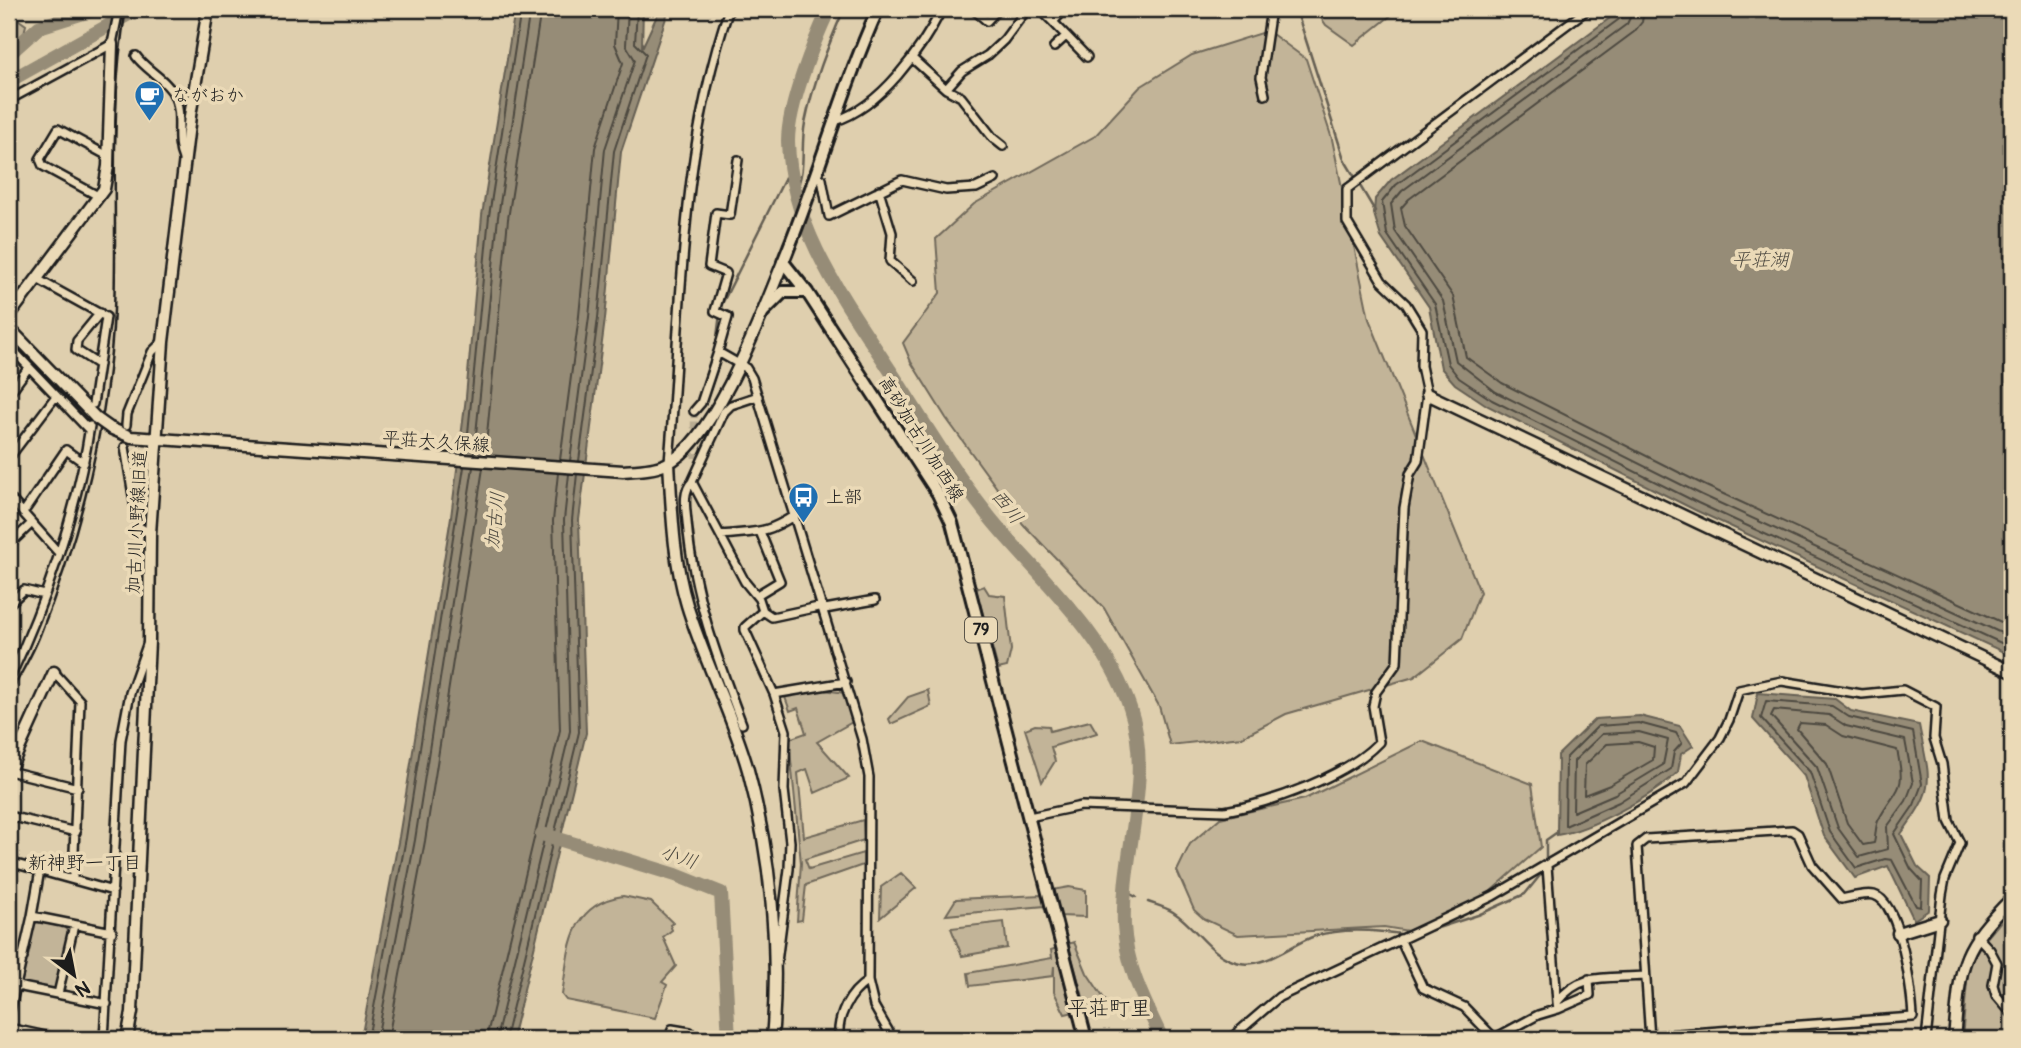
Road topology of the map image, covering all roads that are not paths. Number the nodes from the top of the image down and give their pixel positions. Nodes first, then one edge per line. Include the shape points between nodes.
1 (119, 9) edge
2 (208, 9) edge
3 (729, 9) edge
4 (878, 9) edge
5 (942, 9) edge
6 (974, 9) edge
7 (998, 9) edge
8 (1027, 9) edge
9 (1040, 9) edge
10 (1065, 9) edge
11 (1271, 9) edge
12 (1588, 9) edge
13 (1053, 22) junction
14 (1066, 36) junction
15 (112, 41) junction
16 (1054, 47) dead end
17 (136, 56) dead end
18 (1087, 57) dead end
19 (913, 59) junction
20 (946, 89) junction
21 (1265, 95) dead end
22 (9, 100) edge
23 (835, 121) junction
24 (1003, 146) dead end
25 (108, 156) junction
26 (738, 160) dead end
27 (185, 163) junction
28 (995, 179) dead end
29 (815, 180) junction
30 (879, 190) junction
31 (100, 197) junction
32 (783, 262) junction
33 (37, 279) junction
34 (913, 281) dead end
35 (807, 292) junction
36 (763, 312) junction
37 (103, 315) junction
38 (9, 316) edge
39 (9, 328) edge
40 (163, 342) junction
41 (9, 346) edge
42 (718, 352) junction
43 (99, 365) junction
44 (740, 365) junction
45 (29, 367) junction
46 (9, 394) edge
47 (1427, 394) junction
48 (56, 396) junction
49 (758, 396) junction
50 (93, 404) dead end
51 (694, 411) tunnel mouth
52 (92, 425) junction
53 (126, 425) dead end
54 (162, 439) junction
55 (125, 447) dead end
56 (9, 458) edge
57 (695, 458) tunnel mouth
58 (84, 463) junction
59 (666, 464) junction
60 (694, 478) junction
61 (9, 497) edge
62 (23, 513) junction
63 (795, 515) junction
64 (32, 523) junction
65 (150, 534) junction
66 (761, 534) junction
67 (722, 535) junction
68 (9, 545) edge
69 (57, 551) junction
70 (44, 595) junction
71 (757, 595) junction
72 (875, 600) dead end
73 (9, 604) edge
74 (824, 608) junction
75 (763, 611) junction
76 (149, 641) junction
77 (54, 672) joint
78 (2012, 672) edge
79 (9, 680) edge
80 (846, 682) junction
81 (774, 694) junction
82 (742, 724) dead end
83 (9, 771) edge
84 (78, 788) junction
85 (9, 816) edge
86 (1029, 817) junction
87 (76, 832) junction
88 (9, 862) edge
89 (1547, 866) junction
90 (40, 870) junction
91 (74, 878) junction
92 (113, 891) junction
93 (2012, 898) edge
94 (32, 916) junction
95 (1940, 920) junction
96 (74, 925) junction
97 (112, 932) junction
98 (1898, 933) junction
99 (1976, 935) junction
100 (1400, 939) junction
101 (9, 954) edge
102 (23, 958) junction
103 (776, 971) junction
104 (1645, 976) junction
105 (1589, 979) junction
106 (868, 981) junction
107 (17, 986) junction
108 (58, 995) junction
109 (107, 1004) junction
110 (1557, 1005) junction
111 (2012, 1014) edge
112 (9, 1016) edge
113 (9, 1028) edge
114 (1650, 1037) edge
115 (60, 1039) edge
116 (104, 1039) edge
117 (127, 1039) edge
118 (670, 1039) edge
119 (689, 1039) edge
120 (772, 1039) edge
121 (839, 1039) edge
122 (894, 1039) edge
123 (1086, 1039) edge
124 (1230, 1039) edge
125 (1494, 1039) edge
126 (1926, 1039) edge
127 (1954, 1039) edge

1 - 15 street
2 - 27 street, 加古川小野線旧道
3 - 59 street via 711,65 694,151
4 - 23 main road
5 - 19 street
6 - 7 street via 987,21
8 - 20 street via 1004,40
9 - 13 street
10 - 13 street
11 - 21 street via 1261,77
12 - 47 street via 1347,190 1347,222 1382,281 1406,304 1422,330 1421,366
13 - 14 street
14 - 16 street
14 - 18 street
15 - 22 street
15 - 25 street
17 - 27 street via 174,94 178,146
19 - 20 street
19 - 23 street via 851,115
20 - 24 street via 968,103
23 - 29 main road
25 - 31 street
25 - 31 street via 58,129 40,159 43,166
26 - 42 street via 730,215 716,213 709,266 726,274 715,311 729,317
27 - 40 street, 加古川小野線旧道
28 - 30 street via 976,188 946,190 902,180
29 - 30 street via 822,179 829,216
29 - 32 main road
30 - 34 street via 892,233 890,261
31 - 33 street
32 - 35 main road, 高砂加古川加西線 / 79
32 - 36 street
33 - 37 street
33 - 38 street
35 - 36 main road via 783,292
35 - 86 main road, 高砂加古川加西線 / 79 via 938,494 952,523
36 - 44 street
37 - 43 street
37 - 43 street via 77,341 76,350
39 - 52 street, 平荘大久保線
40 - 53 street via 152,352
40 - 54 street, 加古川小野線旧道
41 - 45 street
42 - 44 street
42 - 51 street
43 - 50 street
44 - 49 street via 750,373
44 - 59 street via 698,435
45 - 46 street
45 - 48 street
47 - 78 street
47 - 86 street via 1418,461 1410,474 1404,508 1397,663 1376,692 1373,706 1379,742 1359,759 1266,803 1225,811 1081,806
48 - 52 street
48 - 56 street
49 - 60 street via 724,412
49 - 63 street
52 - 54 street, 平荘大久保線, bridge via 131,437
52 - 58 street
54 - 59 street, 平荘大久保線 via 623,471
54 - 65 street, 加古川小野線旧道
55 - 65 street via 138,526
57 - 60 street
58 - 62 street via 66,450
58 - 69 street
59 - 103 street via 675,551 687,605 738,740 755,803 769,880
60 - 67 street
60 - 82 street via 686,494 691,565 705,623
61 - 62 street
62 - 64 street
63 - 66 street
63 - 74 street
64 - 68 street
64 - 69 street
65 - 76 street, 加古川小野線旧道
66 - 67 street
66 - 71 street via 780,581
67 - 71 street via 745,582
69 - 70 street
70 - 73 street via 24,590
70 - 79 street
71 - 75 street
72 - 74 street
74 - 75 street via 772,617
74 - 80 street
75 - 81 street via 745,630
76 - 92 street via 136,673 121,740
76 - 117 street, 加古川小野線旧道 via 132,1012
77 - 83 street
77 - 84 street via 79,701
80 - 81 street
80 - 106 street via 869,777
81 - 103 street via 786,732 784,790 790,842
83 - 84 street
84 - 87 street
85 - 87 street
86 - 123 main road, 高砂加古川加西線 / 79
87 - 91 street
88 - 90 street
89 - 95 street via 1686,783 1720,738 1739,690 1782,681 1862,694 1903,690 1936,707 1934,738 1949,821 1960,843 1945,879
89 - 100 street
89 - 110 street
90 - 91 street
90 - 94 street
91 - 92 street
92 - 97 street
93 - 99 street
94 - 96 street
94 - 102 street
95 - 98 street
95 - 126 street
96 - 97 street
96 - 108 street
97 - 109 street
98 - 104 street via 1878,896 1842,899 1812,865 1792,830 1646,839 1637,846
98 - 114 street via 1912,985 1913,1017
99 - 111 street via 1997,963 1993,985
99 - 127 street via 1964,957
100 - 124 street via 1279,997
100 - 125 street via 1423,988 1464,1007
101 - 102 street
102 - 107 street
103 - 120 street
104 - 105 street
104 - 114 street
105 - 110 street via 1573,984
105 - 110 street via 1590,995
106 - 121 street via 855,989 848,1001
106 - 122 street via 874,1006
107 - 108 street
107 - 112 street
108 - 109 street
109 - 116 street
110 - 125 street
113 - 115 street
118 - 119 street via 672,1028 690,1032

